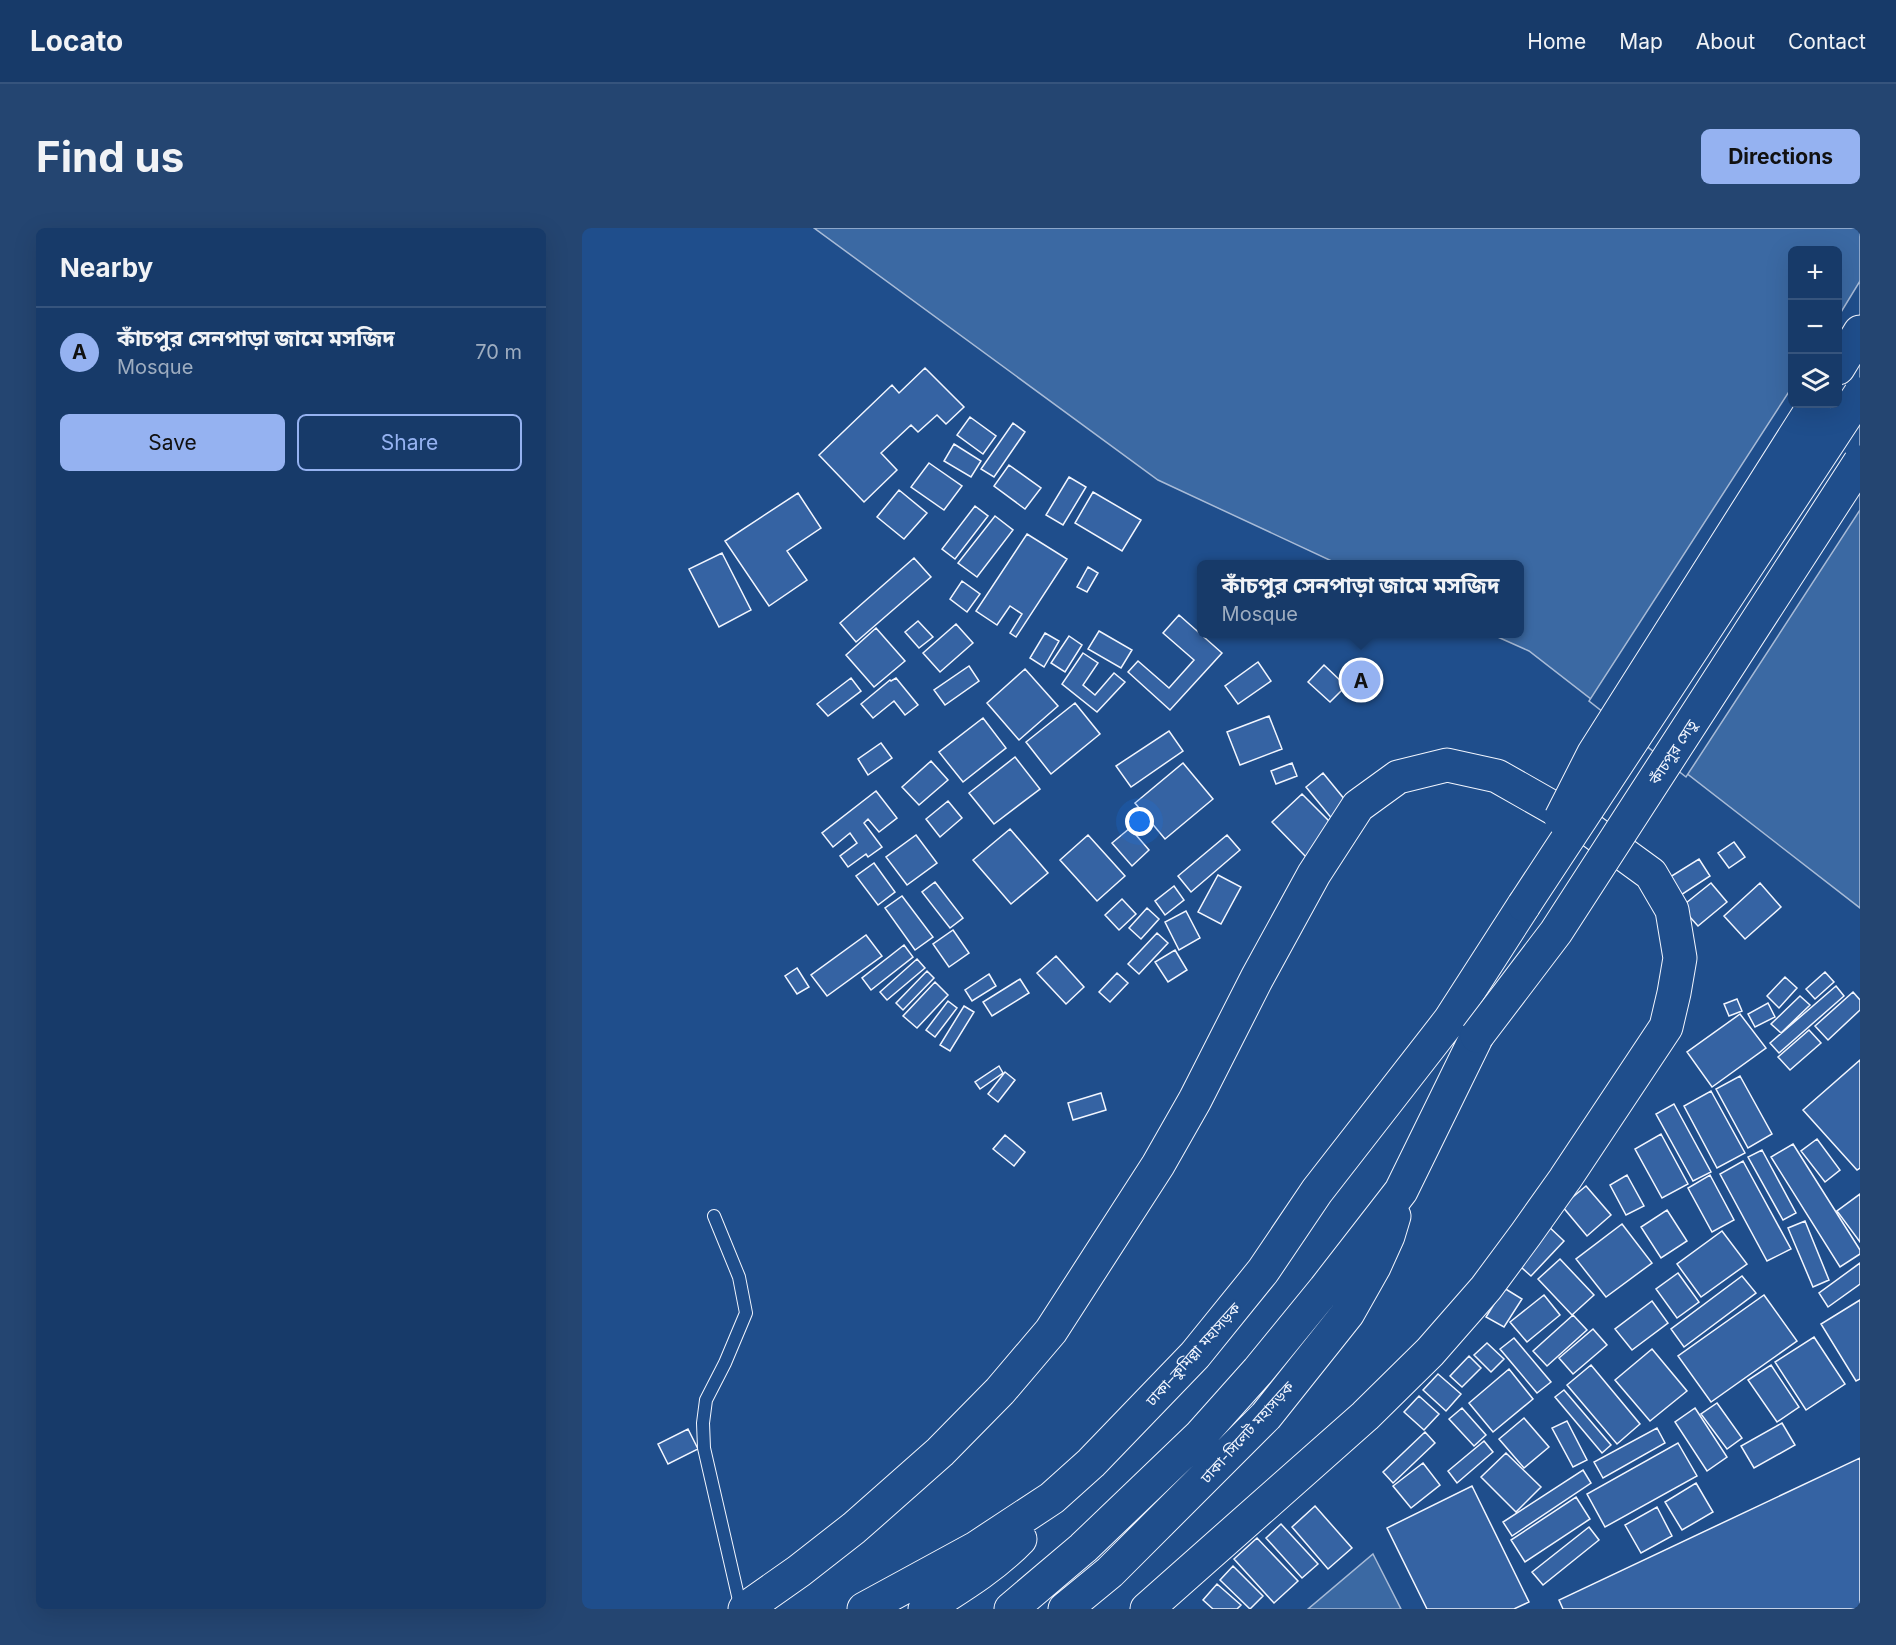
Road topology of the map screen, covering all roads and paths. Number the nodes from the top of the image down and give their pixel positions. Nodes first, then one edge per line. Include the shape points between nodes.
1 (1860, 332) edge
2 (1842, 361) edge
3 (1860, 394) edge
4 (1812, 408) edge
5 (1860, 462) edge
6 (1524, 905) junction
7 (1463, 1028) junction
8 (1401, 1191) junction
9 (714, 1216) dead end
10 (1052, 1498) junction
11 (743, 1609) edge
12 (864, 1609) edge
13 (925, 1609) edge
14 (1011, 1609) edge
15 (1065, 1609) edge
16 (1147, 1609) edge

1 - 2 highway
3 - 6 highway, bridge
4 - 6 highway, bridge via 1594,753 1555,830
5 - 7 highway, কাঁচপুর সেতু, bridge via 1556,932
6 - 7 highway
7 - 8 highway
7 - 10 highway, ঢাকা–কুমিল্লা মহাসড়ক via 1317,1191 1263,1271 1195,1356 1124,1431
8 - 14 highway via 1258,1371 1200,1436 1083,1548
8 - 15 highway, ঢাকা-সিলেট মহাসড়ক via 1388,1236 1348,1313 1274,1407 1110,1572
9 - 11 lane via 739,1277 746,1313 706,1400 702,1423 704,1448
10 - 12 highway, ঢাকা–কুমিল্লা মহাসড়ক via 976,1548
10 - 13 highway via 1008,1552
11 - 16 highway via 854,1528 940,1452 1051,1331 1158,1165 1314,874 1358,806 1398,777 1447,765 1497,776 1585,826 1651,874 1672,910 1680,958 1666,1027 1486,1288 1430,1352 1365,1416

